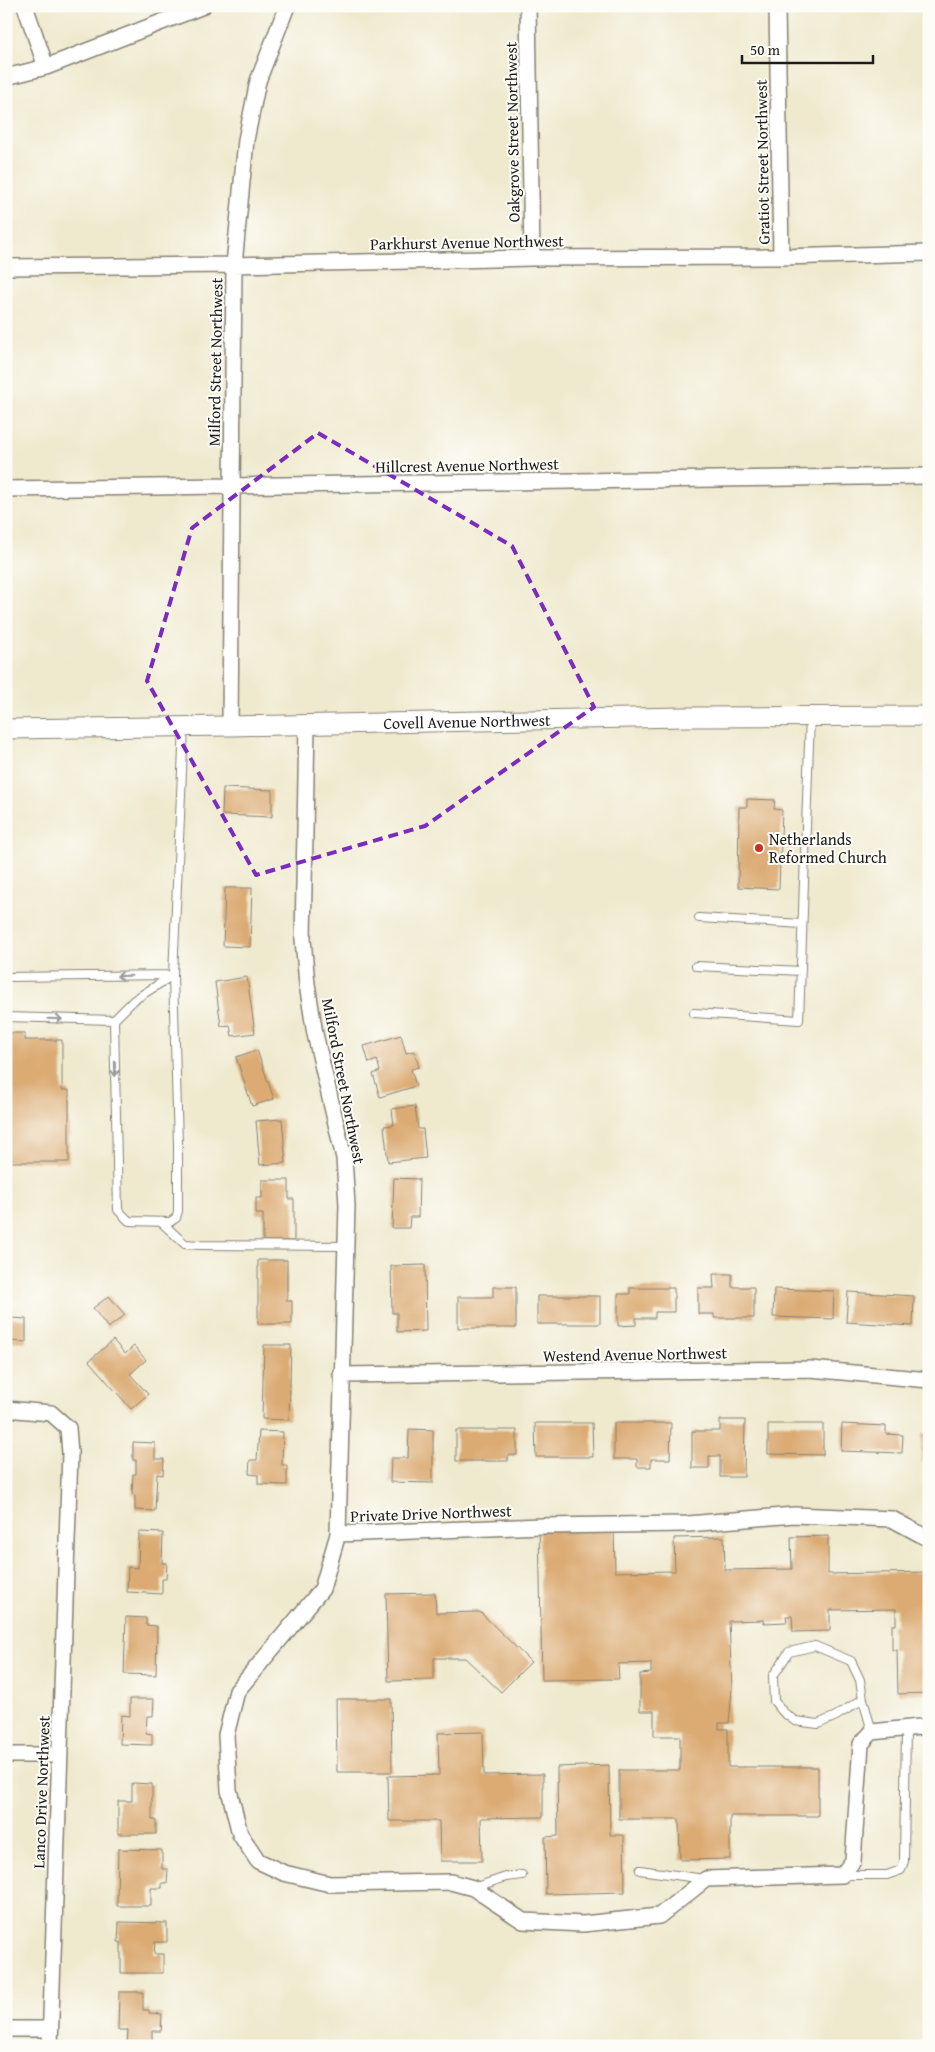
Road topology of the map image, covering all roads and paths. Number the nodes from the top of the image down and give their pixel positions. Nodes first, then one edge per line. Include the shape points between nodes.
1 (25, 6) edge
2 (203, 6) edge
3 (287, 6) edge
4 (528, 6) edge
5 (777, 6) edge
6 (46, 67) junction
7 (6, 77) edge
8 (929, 253) edge
9 (781, 257) junction
10 (532, 258) junction
11 (234, 265) junction
12 (6, 267) edge
13 (929, 476) edge
14 (231, 486) junction
15 (6, 489) edge
16 (929, 716) edge
17 (810, 717) junction
18 (307, 724) junction
19 (184, 726) junction
20 (230, 726) junction
21 (6, 729) edge
22 (699, 918) dead end
23 (802, 924) junction
24 (696, 966) dead end
25 (801, 972) junction
26 (173, 975) junction
27 (6, 977) edge
28 (694, 1013) dead end
29 (6, 1017) edge
30 (114, 1020) junction
31 (161, 1222) junction
32 (345, 1246) junction
33 (341, 1375) junction
34 (929, 1380) edge
35 (6, 1409) edge
36 (338, 1534) junction
37 (929, 1539) edge
38 (863, 1699) junction
39 (929, 1726) edge
40 (906, 1729) junction
41 (872, 1732) junction
42 (6, 1754) edge
43 (60, 1754) junction
44 (640, 1870) dead end
45 (522, 1875) dead end
46 (842, 1875) junction
47 (706, 1879) junction
48 (473, 1888) junction
49 (6, 2029) edge
50 (50, 2029) junction
51 (50, 2046) edge

1 - 6 street
2 - 6 street
3 - 11 street, Milford Street Northwest via 258,80 246,140
4 - 10 street, Oakgrove Street Northwest
5 - 9 street, Gratiot Street Northwest
6 - 7 street
8 - 9 street, Parkhurst Avenue Northwest
9 - 10 street, Parkhurst Avenue Northwest
10 - 11 street, Parkhurst Avenue Northwest
11 - 12 street, Parkhurst Avenue Northwest
11 - 14 street, Milford Street Northwest
13 - 14 street, Hillcrest Avenue Northwest
14 - 15 street, Hillcrest Avenue Northwest
14 - 20 street, Milford Street Northwest
16 - 17 street, Covell Avenue Northwest
17 - 18 street, Covell Avenue Northwest
17 - 23 lane
18 - 20 street, Covell Avenue Northwest
18 - 32 street, Milford Street Northwest via 302,939 315,1034 344,1158
19 - 20 street, Covell Avenue Northwest
19 - 21 street, Covell Avenue Northwest
19 - 26 lane
22 - 23 lane
23 - 25 lane
24 - 25 lane
25 - 28 lane via 799,1020
26 -> 27 lane
26 - 30 lane via 134,1000
26 - 31 lane via 178,1210 176,1218
29 -> 30 lane
30 -> 31 lane via 118,1210 129,1222
31 - 32 lane via 185,1244 200,1246
32 - 33 street, Milford Street Northwest
33 - 34 street, Westend Avenue Northwest via 810,1369
33 - 36 street, Milford Street Northwest
35 - 43 street, Lanco Drive Northwest via 52,1413 68,1428 68,1539
36 - 37 street, Private Drive Northwest via 688,1524 794,1515 892,1519
36 - 48 street, Private Drive Northwest via 322,1589 237,1691 226,1735 229,1790 240,1834 258,1861 284,1873 330,1884 451,1882
38 - 38 lane via 852,1661 815,1646 789,1652 773,1676 774,1701 795,1721 818,1724
38 - 41 lane
39 - 40 street
40 - 41 street
40 - 46 lane via 904,1861 901,1870 887,1875
41 - 46 street via 862,1744 853,1861
42 - 43 street
43 - 50 street, Lanco Drive Northwest
44 - 47 lane
45 - 48 lane
46 - 47 street
47 - 48 street, Private Drive Northwest via 659,1916 583,1924 523,1921
49 - 50 street
50 - 51 street, Lanco Drive Northwest

